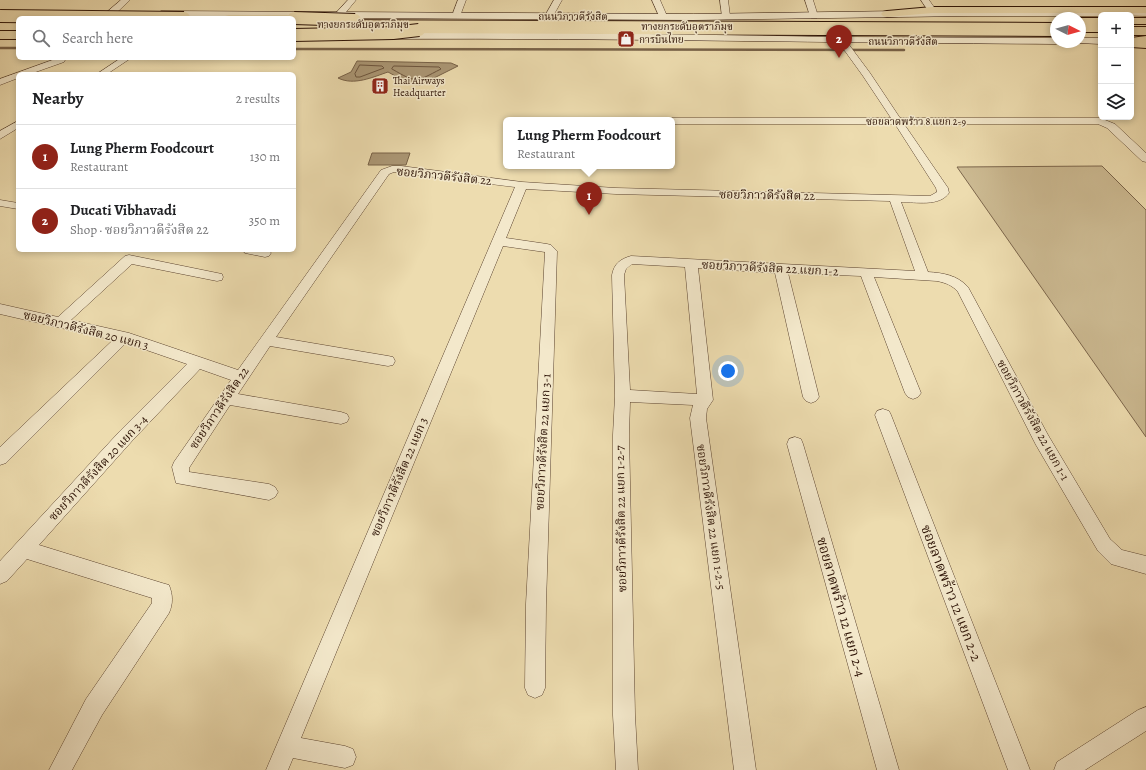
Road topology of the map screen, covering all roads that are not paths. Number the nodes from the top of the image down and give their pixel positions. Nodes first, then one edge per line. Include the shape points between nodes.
1 (126, 0) edge
2 (352, 0) edge
3 (558, 0) edge
4 (656, 0) edge
5 (724, 0) edge
6 (809, 0) edge
7 (925, 0) edge
8 (461, 3) edge
9 (932, 10) junction
10 (1146, 10) edge
11 (0, 13) edge
12 (1146, 13) edge
13 (110, 14) junction
14 (145, 14) junction
15 (457, 14) junction
16 (888, 14) junction
17 (339, 15) junction
18 (0, 16) edge
19 (16, 16) edge
20 (156, 16) edge
21 (549, 16) junction
22 (590, 16) junction
23 (663, 16) junction
24 (726, 16) junction
25 (814, 16) junction
26 (694, 17) junction
27 (1098, 17) edge
28 (1134, 17) edge
29 (1146, 17) edge
30 (296, 18) edge
31 (0, 21) edge
32 (16, 21) edge
33 (1050, 21) edge
34 (1086, 21) edge
35 (1098, 21) edge
36 (1134, 21) edge
37 (1146, 21) edge
38 (296, 23) edge
39 (296, 23) edge
40 (644, 23) junction
41 (1050, 24) edge
42 (1086, 24) edge
43 (1098, 24) edge
44 (1134, 24) edge
45 (1146, 24) edge
46 (0, 25) edge
47 (16, 25) edge
48 (416, 27) junction
49 (1050, 27) edge
50 (1086, 28) edge
51 (1098, 28) edge
52 (1134, 28) edge
53 (1146, 28) edge
54 (296, 31) edge
55 (296, 31) edge
56 (576, 31) junction
57 (1050, 32) edge
58 (1050, 32) edge
59 (1086, 32) edge
60 (1098, 32) edge
61 (1146, 32) edge
62 (0, 33) edge
63 (16, 33) edge
64 (296, 35) edge
65 (518, 36) junction
66 (296, 38) edge
67 (1136, 38) edge
68 (0, 39) edge
69 (16, 39) edge
70 (840, 39) junction
71 (958, 41) joint
72 (1050, 41) edge
73 (1086, 41) edge
74 (1098, 41) edge
75 (61, 60) dead end
76 (124, 60) edge
77 (27, 72) edge
78 (104, 72) edge
79 (15, 76) edge
80 (0, 77) edge
81 (0, 82) edge
82 (675, 121) edge
83 (898, 122) junction
84 (16, 125) edge
85 (0, 136) edge
86 (1146, 159) edge
87 (522, 185) junction
88 (894, 198) junction
89 (0, 203) edge
90 (16, 206) edge
91 (498, 241) junction
92 (259, 252) edge
93 (265, 253) dead end
94 (691, 265) junction
95 (619, 268) joint
96 (780, 270) junction
97 (866, 272) junction
98 (923, 276) junction
99 (217, 277) dead end
100 (0, 309) edge
101 (61, 322) junction
102 (124, 337) junction
103 (266, 340) junction
104 (388, 361) dead end
105 (198, 362) junction
106 (240, 377) junction
107 (913, 393) dead end
108 (624, 396) junction
109 (811, 397) dead end
110 (226, 398) junction
111 (705, 400) junction
112 (883, 415) dead end
113 (341, 418) dead end
114 (795, 444) dead end
115 (0, 458) edge
116 (269, 492) dead end
117 (23, 549) junction
118 (1146, 565) edge
119 (0, 576) edge
120 (534, 688) dead end
121 (1146, 718) edge
122 (287, 746) junction
123 (345, 757) dead end
124 (60, 770) edge
125 (277, 770) edge
126 (627, 770) edge
127 (745, 770) edge
128 (888, 770) edge
129 (1019, 770) edge
130 (1065, 770) edge

1 - 13 street
2 - 17 street
3 - 21 street
4 - 23 street
5 - 24 street
6 - 25 street
7 - 9 street
8 - 15 street
9 - 10 main road
9 - 16 main road
11 - 13 main road, ถนนวิภาวดีรังสิต
12 - 16 main road, ถนนวิภาวดีรังสิต
13 - 14 main road, ถนนวิภาวดีรังสิต
14 - 17 main road, ถนนวิภาวดีรังสิต
14 - 20 main road
15 - 17 main road, ถนนวิภาวดีรังสิต
15 - 21 main road, ถนนวิภาวดีรังสิต
16 - 25 main road, ถนนวิภาวดีรังสิต
16 - 27 main road via 938,17
18 - 19 main road, bridge
21 - 22 main road, ถนนวิภาวดีรังสิต
22 - 23 main road, ถนนวิภาวดีรังสิต
22 - 40 main road
23 - 26 main road, ถนนวิภาวดีรังสิต
24 - 25 main road, ถนนวิภาวดีรังสิต
24 - 26 main road, ถนนวิภาวดีรังสิต
26 - 40 main road
28 - 29 main road
30 - 48 main road, bridge
31 - 32 main road
33 - 70 main road via 860,21
34 - 35 main road
36 - 37 main road
38 - 40 main road, ถนนวิภาวดีรังสิต
39 - 48 main road, ทางยกระดับอุตราภิมุข
40 - 70 main road, ถนนวิภาวดีรังสิต
41 - 70 main road, ถนนวิภาวดีรังสิต
42 - 43 main road
44 - 45 main road
46 - 47 main road
48 - 49 main road, ทางยกระดับอุตราภิมุข
48 - 54 main road, ทางยกระดับอุตราภิมุข, bridge
48 - 57 main road, ทางยกระดับอุตราภิมุข
48 - 64 main road, bridge via 392,33
50 - 51 main road
52 - 53 main road
55 - 56 main road, ถนนวิภาวดีรังสิต
56 - 65 main road
56 - 70 main road, ถนนวิภาวดีรังสิต
58 - 70 main road, ถนนวิภาวดีรังสิต
59 - 60 main road
61 - 67 main road
62 - 63 main road
65 - 66 main road, ถนนวิภาวดีรังสิต
65 - 70 main road, ถนนวิภาวดีรังสิต
68 - 69 main road
70 - 71 main road
70 - 83 street, ซอยวิภาวดีรังสิต 22
71 - 72 main road
73 - 74 main road
75 - 77 street
76 - 78 street
79 - 80 street
79 - 81 street
82 - 83 street, ซอยลาดพร้าว 8 แยก 2-9
83 - 86 street, ซอยลาดพร้าว 8 แยก 2-9 via 1100,121 1111,126
83 - 88 street, ซอยวิภาวดีรังสิต 22 via 943,193 930,199
84 - 85 street
87 - 88 street, ซอยวิภาวดีรังสิต 22 via 616,191
87 - 91 street, ซอยวิภาวดีรังสิต 22 แยก 3
87 - 103 street, ซอยวิภาวดีรังสิต 22 via 401,169 385,172
88 - 98 street
89 - 90 street
91 - 120 street, ซอยวิภาวดีรังสิต 22 แยก 3-1 via 543,247 551,251
91 - 122 street, ซอยวิภาวดีรังสิต 22 แยก 3
92 - 93 street
94 - 95 street, ซอยวิภาวดีรังสิต 22 แยก 1-2 via 631,260
94 - 96 street, ซอยวิภาวดีรังสิต 22 แยก 1-2
94 - 111 street, ซอยวิภาวดีรังสิต 22 แยก 1-2-5
95 - 108 street, ซอยวิภาวดีรังสิต 22 แยก 1-2-7
96 - 97 street, ซอยวิภาวดีรังสิต 22 แยก 1-2
96 - 109 street
97 - 98 street, ซอยวิภาวดีรังสิต 22 แยก 1-2
97 - 107 street
98 - 118 street, ซอยวิภาวดีรังสิต 22 แยก 1-1 via 949,279 963,290 1042,440 1104,545 1116,558
99 - 101 street via 129,259
100 - 101 street, ซอยวิภาวดีรังสิต 20 แยก 3
101 - 102 street, ซอยวิภาวดีรังสิต 20 แยก 3
102 - 105 street, ซอยวิภาวดีรังสิต 20 แยก 3
102 - 115 street
103 - 104 street
103 - 106 street, ซอยวิภาวดีรังสิต 22
105 - 106 street, ซอยวิภาวดีรังสิต 20 แยก 3
105 - 117 street, ซอยวิภาวดีรังสิต 20 แยก 3-4 via 126,436
106 - 110 street, ซอยวิภาวดีรังสิต 22
108 - 111 street
108 - 126 street, ซอยวิภาวดีรังสิต 22 แยก 1-2-7 via 620,435
110 - 113 street
110 - 116 street, ซอยวิภาวดีรังสิต 22 via 180,467 182,478
111 - 127 street, ซอยวิภาวดีรังสิต 22 แยก 1-2-5 via 699,408 698,418
112 - 129 street, ซอยลาดพร้าว 12 แยก 2-2
114 - 128 street, ซอยลาดพร้าว 12 แยก 2-4
117 - 119 street, ซอยวิภาวดีรังสิต 20 แยก 3-4
117 - 124 street via 162,592 162,606 94,707
121 - 130 street
122 - 123 street
122 - 125 street, ซอยวิภาวดีรังสิต 22 แยก 3

